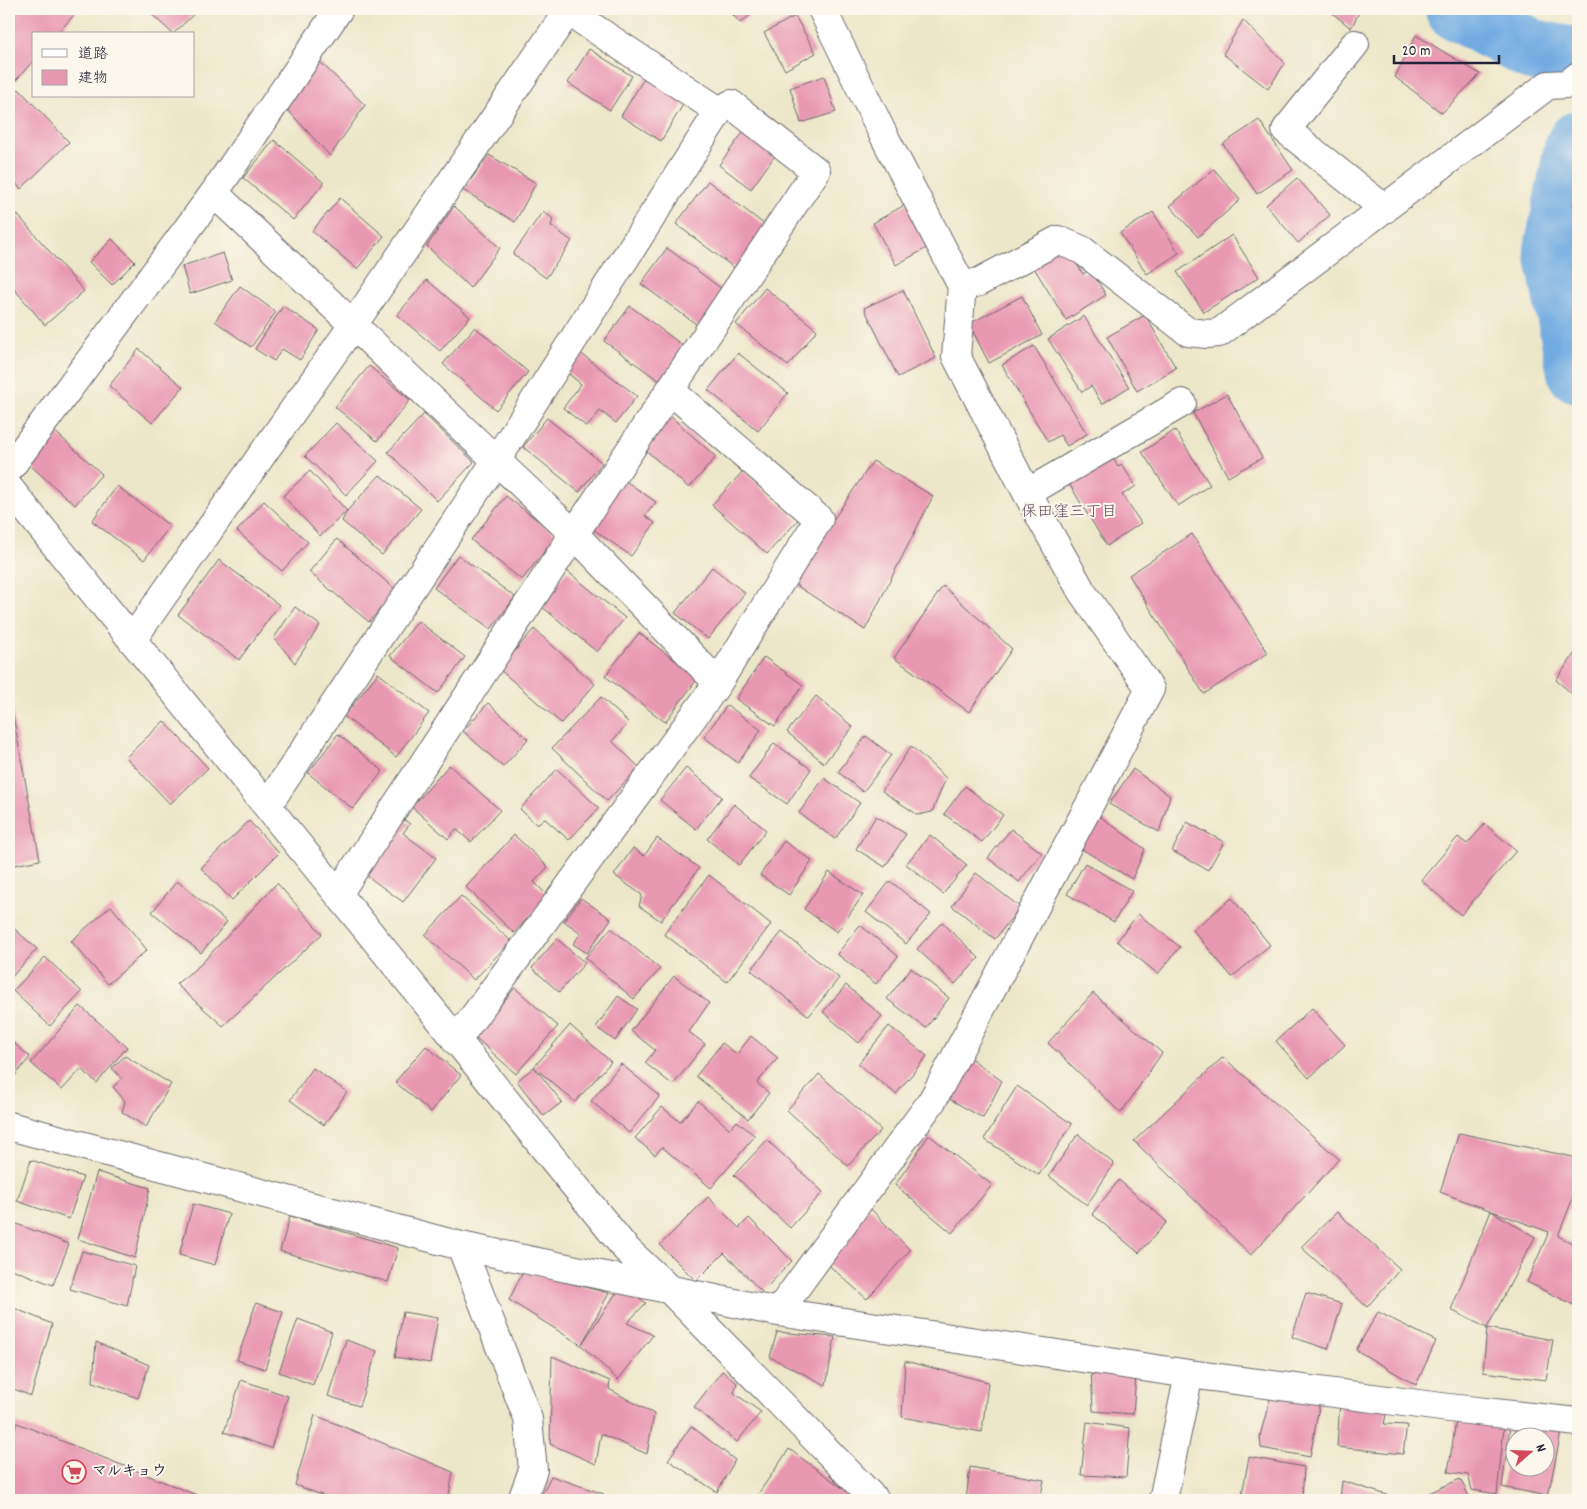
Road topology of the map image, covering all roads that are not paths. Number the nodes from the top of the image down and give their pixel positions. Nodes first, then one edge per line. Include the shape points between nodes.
1 (339, 9) edge
2 (822, 9) edge
3 (1355, 44) dead end
4 (1573, 80) edge
5 (719, 111) junction
6 (214, 193) junction
7 (1384, 209) junction
8 (962, 286) junction
9 (353, 325) junction
10 (670, 390) junction
11 (1182, 403) dead end
12 (496, 461) junction
13 (9, 469) edge
14 (9, 488) edge
15 (1027, 493) junction
16 (574, 534) junction
17 (132, 640) junction
18 (718, 683) junction
19 (267, 806) junction
20 (338, 894) junction
21 (456, 1041) junction
22 (9, 1126) edge
23 (461, 1246) junction
24 (669, 1289) junction
25 (778, 1312) junction
26 (1189, 1374) junction
27 (1578, 1422) edge
28 (522, 1500) edge
29 (875, 1500) edge
30 (1163, 1500) edge

1 - 6 street
2 - 8 street
3 - 7 street via 1286,130
4 - 7 street via 1548,85
5 - 9 street via 568,11
5 - 10 street via 731,104 816,171
5 - 12 street
6 - 9 street
6 - 13 street
7 - 8 street via 1219,334 1188,332 1082,250 1058,240 979,282
8 - 15 street via 956,356
9 - 12 street
9 - 17 street
10 - 16 street
10 - 18 street via 819,519
11 - 15 street
12 - 16 street
12 - 19 street
14 - 17 street
15 - 25 street via 1082,592 1150,689 932,1101
16 - 18 street
16 - 20 street
17 - 19 street
18 - 21 street
19 - 20 street
20 - 21 street
21 - 24 street via 626,1249
22 - 23 street
23 - 24 street
23 - 28 street via 528,1420 533,1470
24 - 25 street
24 - 29 street
25 - 26 street
26 - 27 street
26 - 30 street

